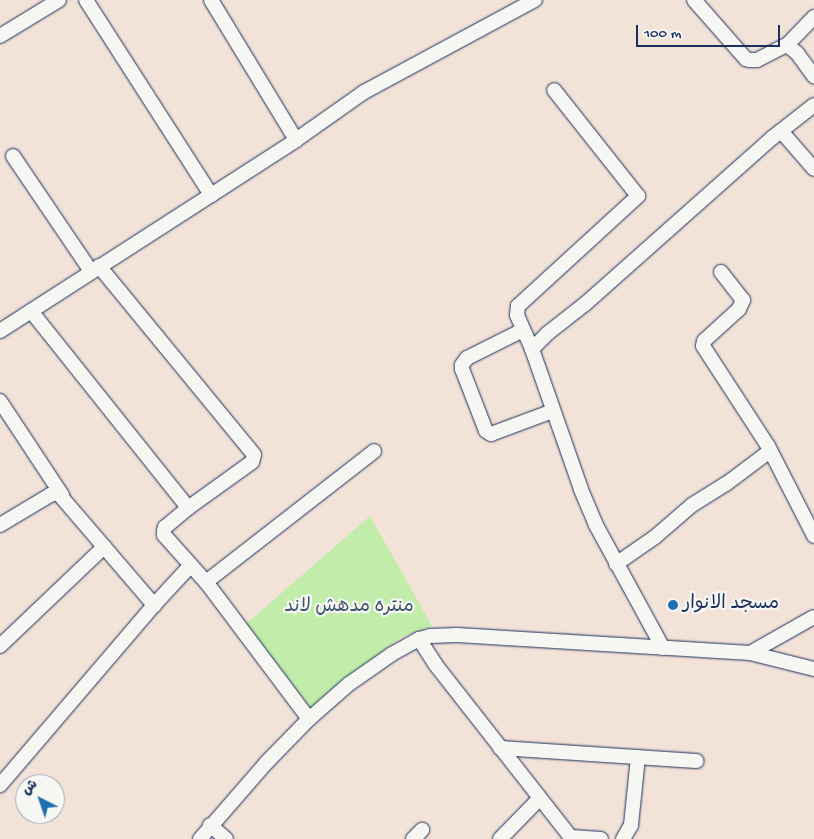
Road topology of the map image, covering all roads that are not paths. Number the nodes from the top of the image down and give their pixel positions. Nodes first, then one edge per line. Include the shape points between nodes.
1 (59, 0) edge
2 (86, 0) edge
3 (211, 0) edge
4 (535, 0) edge
5 (694, 0) edge
6 (814, 17) edge
7 (0, 36) edge
8 (787, 45) junction
9 (814, 76) edge
10 (554, 90) dead end
11 (814, 105) edge
12 (781, 131) junction
13 (296, 140) junction
14 (13, 156) dead end
15 (814, 169) edge
16 (211, 195) junction
17 (95, 269) junction
18 (721, 272) dead end
19 (32, 311) junction
20 (523, 330) junction
21 (0, 331) edge
22 (532, 349) junction
23 (0, 402) edge
24 (553, 411) junction
25 (374, 451) dead end
26 (770, 451) junction
27 (62, 495) junction
28 (188, 508) junction
29 (810, 517) edge
30 (1, 521) edge
31 (814, 536) edge
32 (104, 547) junction
33 (616, 564) junction
34 (191, 565) junction
35 (206, 582) junction
36 (154, 605) junction
37 (814, 617) edge
38 (419, 639) junction
39 (0, 646) edge
40 (662, 648) junction
41 (750, 653) junction
42 (814, 669) edge
43 (309, 719) junction
44 (500, 748) junction
45 (638, 757) junction
46 (697, 761) dead end
47 (0, 785) edge
48 (540, 798) junction
49 (210, 825) junction
50 (572, 838) edge
51 (200, 839) edge
52 (226, 839) edge
53 (500, 839) edge
54 (601, 839) edge
55 (623, 839) edge

1 - 7 street
2 - 16 street
3 - 13 street
4 - 13 street via 364,92
5 - 8 street via 746,59 757,60
6 - 8 street
8 - 9 street
10 - 20 street via 638,196 518,306 517,315
11 - 12 street
12 - 15 street
12 - 22 street
13 - 16 street
14 - 17 street
16 - 17 street
17 - 19 street
17 - 28 street via 254,455 252,462
18 - 26 street via 743,300 702,346
19 - 21 street
19 - 28 street
20 - 22 street
20 - 24 street via 468,358 462,369 486,431 491,434
22 - 24 street
23 - 27 street
24 - 33 street via 581,489
25 - 35 street
26 - 29 street
26 - 33 street via 692,505
27 - 30 street via 50,495
27 - 32 street
28 - 34 street via 165,527 164,535
29 - 31 street
32 - 36 street
32 - 39 street
33 - 40 street
34 - 35 street
34 - 36 street
35 - 43 street
36 - 47 street
37 - 41 street
38 - 40 street via 457,635
38 - 43 street via 349,684
38 - 44 street
40 - 41 street
41 - 42 street
43 - 49 street
44 - 45 street
44 - 48 street
45 - 46 street
45 - 55 street via 631,826
48 - 50 street
48 - 53 street
49 - 51 street
49 - 52 street
50 - 54 street

